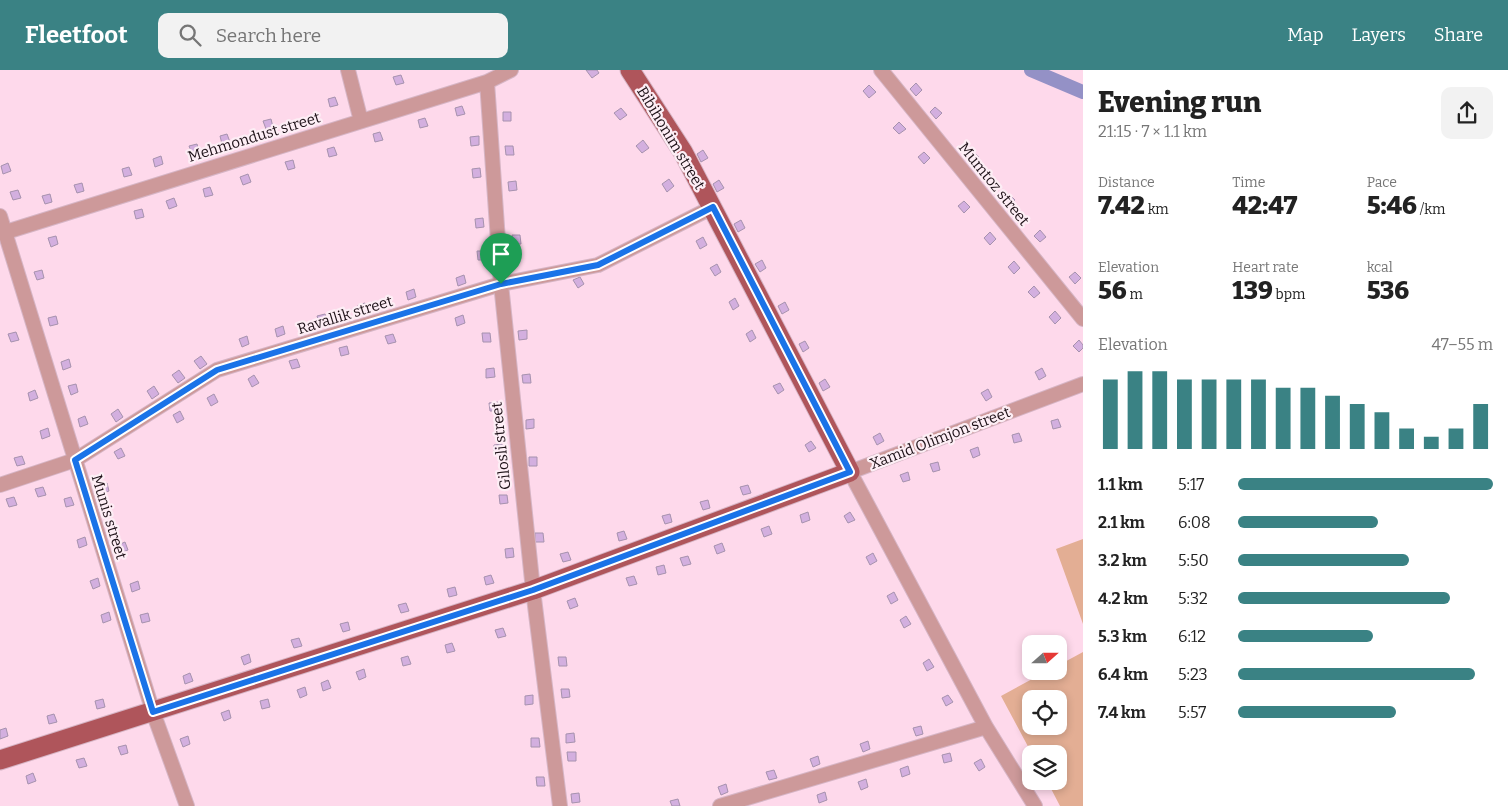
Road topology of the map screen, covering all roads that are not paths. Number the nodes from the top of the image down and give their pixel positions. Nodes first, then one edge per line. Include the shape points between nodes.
1 (348, 70) edge
2 (511, 70) edge
3 (630, 70) edge
4 (881, 70) edge
5 (487, 82) junction
6 (361, 121) junction
7 (713, 207) junction
8 (0, 216) edge
9 (6, 232) junction
10 (501, 284) junction
11 (1083, 319) edge
12 (1083, 384) edge
13 (75, 460) junction
14 (850, 472) junction
15 (0, 485) edge
16 (533, 590) junction
17 (153, 712) junction
18 (986, 727) junction
19 (0, 760) edge
20 (187, 806) edge
21 (560, 806) edge
22 (720, 806) edge
23 (1035, 806) edge

1 - 6 street
2 - 5 street, Mehmondust street
3 - 7 main road, Bibihonim street via 683,152
4 - 11 street, Mumtoz street
5 - 6 street, Mehmondust street
5 - 10 street, Gilosli street
6 - 9 street, Mehmondust street
7 - 10 street, Ravallik street via 598,265
7 - 14 main road, Bibihonim street
8 - 9 street, Munis street
9 - 13 street, Munis street
10 - 13 street, Ravallik street via 217,370
10 - 16 street, Gilosli street
12 - 14 street, Xamid Olimjon street
13 - 15 street, Ravallik street
13 - 17 street, Munis street
14 - 16 main road, Xamid Olimjon street
14 - 18 street
16 - 17 main road, Xamid Olimjon street
16 - 21 street, Gilosli street
17 - 19 main road, Xamid Olimjon street
17 - 20 street, Munis street
18 - 22 street
18 - 23 street

